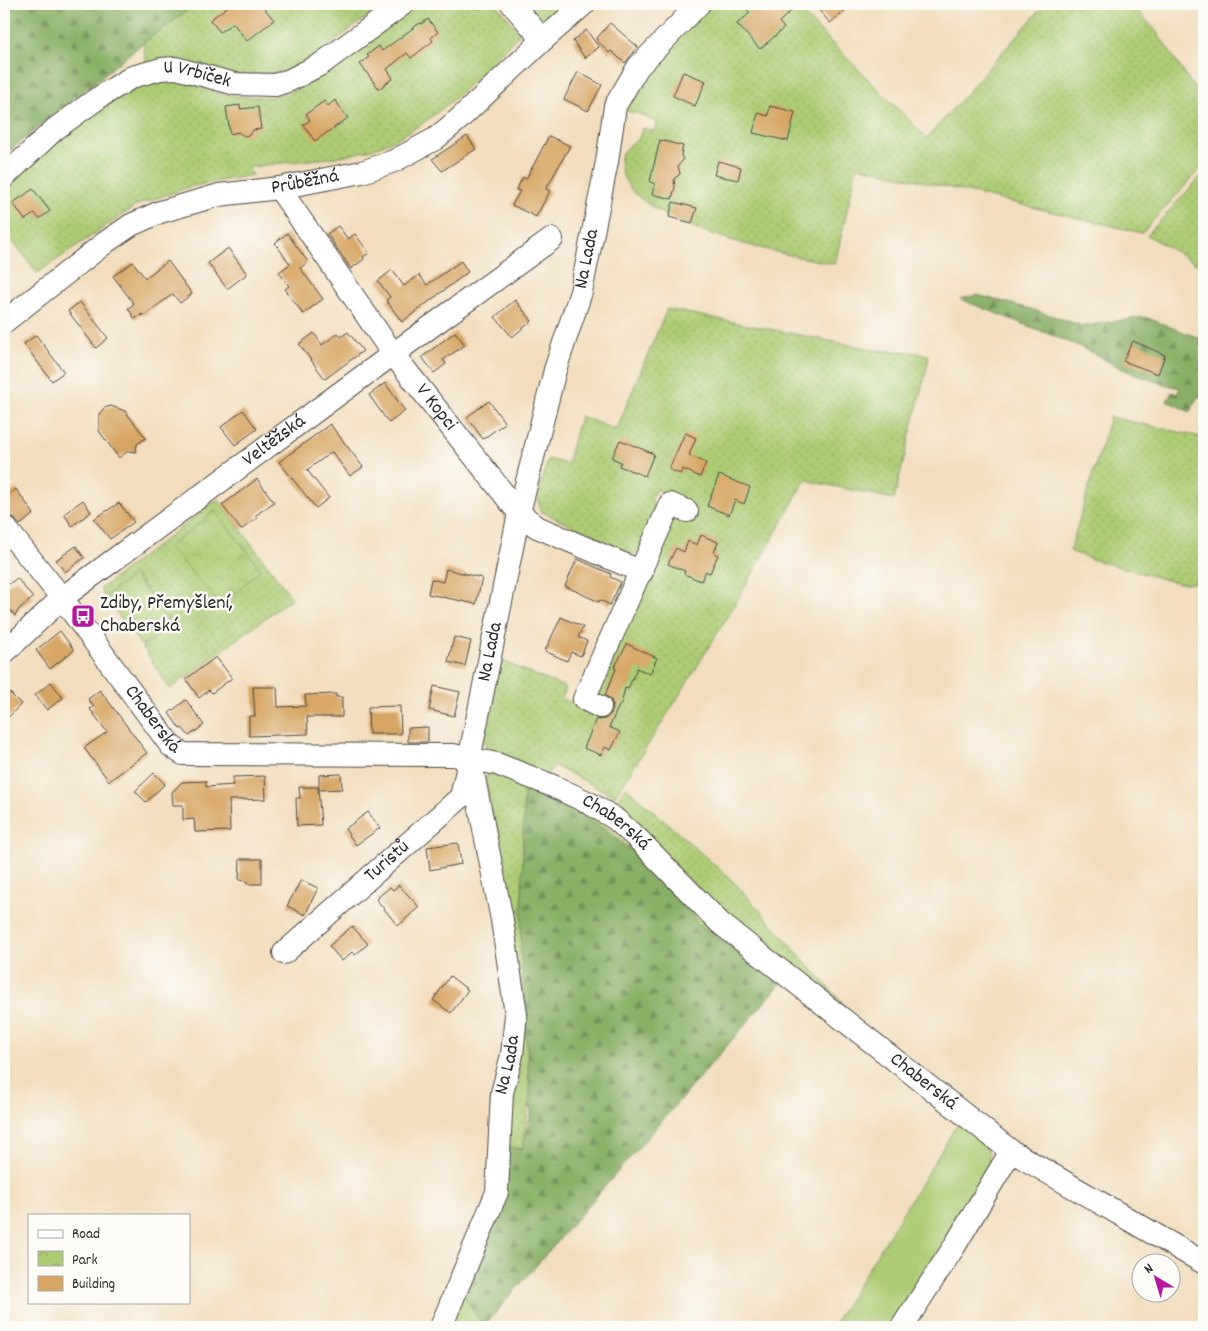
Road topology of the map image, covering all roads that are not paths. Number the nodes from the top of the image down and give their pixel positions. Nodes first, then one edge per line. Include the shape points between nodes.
1 (403, 4) edge
2 (512, 4) edge
3 (584, 4) edge
4 (698, 4) edge
5 (542, 40) junction
6 (4, 178) edge
7 (279, 188) junction
8 (552, 239) dead end
9 (4, 322) edge
10 (393, 354) junction
11 (672, 504) dead end
12 (519, 513) junction
13 (4, 526) edge
14 (642, 572) junction
15 (62, 598) junction
16 (4, 653) edge
17 (600, 707) dead end
18 (470, 758) junction
19 (284, 953) dead end
20 (1011, 1150) junction
21 (1204, 1263) edge
22 (442, 1327) edge
23 (902, 1327) edge

1 - 6 street, U Vrbiček via 321,64 275,86 235,84 176,68 161,68 132,76 55,129
2 - 5 street
3 - 5 street, Průběžná
4 - 12 street, Na Lada via 638,67 615,106 581,292 555,370
5 - 7 street, Průběžná via 435,139 394,161 362,172
7 - 9 street, Průběžná via 219,195 160,212 131,225
7 - 10 street, V Kopci
8 - 10 street, Veltěžská
10 - 12 street, V Kopci
10 - 15 street, Veltěžská
11 - 14 street
12 - 14 street, V Kopci via 537,527
12 - 18 street, Na Lada
13 - 15 street, Chaberská
14 - 17 street via 584,700
15 - 16 street, Veltěžská
15 - 18 street, Chaberská via 171,746 183,754 453,755
18 - 19 street, Turistů via 461,797
18 - 20 street, Chaberská via 498,764 553,786 614,818 720,923
18 - 22 street, Na Lada via 502,920 516,1014 512,1056 502,1093 497,1192
20 - 21 street, Chaberská
20 - 23 street

